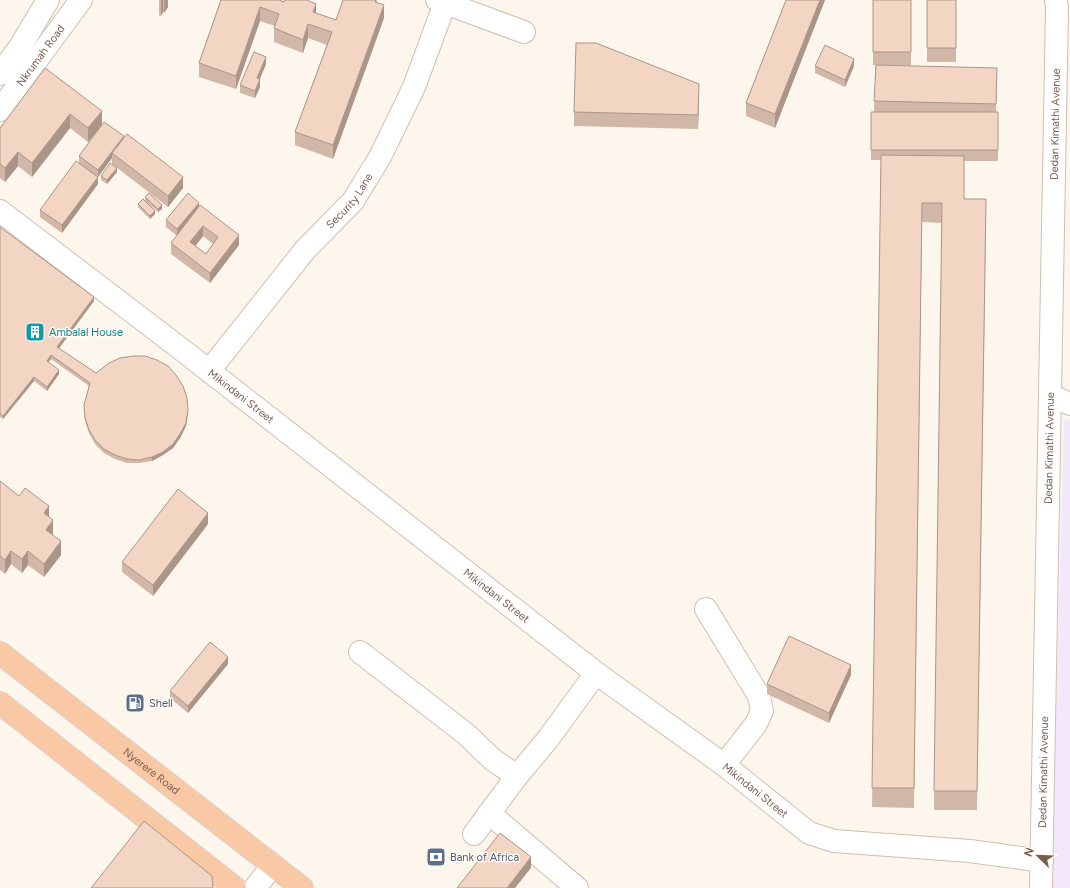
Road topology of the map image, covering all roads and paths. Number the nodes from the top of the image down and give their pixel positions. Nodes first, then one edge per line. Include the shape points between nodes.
1 (48, 0) edge
2 (81, 0) edge
3 (441, 2) edge
4 (1058, 3) edge
5 (524, 32) dead end
6 (0, 74) edge
7 (0, 110) edge
8 (0, 211) edge
9 (209, 371) junction
10 (1050, 395) junction
11 (1070, 404) edge
12 (706, 609) dead end
13 (360, 652) dead end
14 (0, 653) edge
15 (596, 673) junction
16 (0, 704) edge
17 (724, 765) junction
18 (517, 776) junction
19 (489, 813) junction
20 (474, 834) dead end
21 (1042, 862) junction
22 (273, 865) junction
23 (235, 888) edge
24 (255, 888) edge
25 (302, 888) edge
26 (577, 888) edge
27 (1041, 888) edge

1 - 6 street, Nkrumah Road via 20,47
2 - 7 street, Nkrumah Road
3 - 5 street
3 - 9 street, Security Lane via 414,87 380,157 353,201 305,250
4 - 10 street, Dedan Kimathi Avenue
8 - 9 street, Mikindani Street
9 - 15 street, Mikindani Street
10 - 11 street
10 - 21 street, Dedan Kimathi Avenue
12 - 17 street via 759,696 762,711 756,724
13 - 18 street via 466,734 493,760
14 - 22 highway, Nyerere Road
15 - 17 street, Mikindani Street
15 - 18 street via 548,739
16 - 23 highway
17 - 21 street, Mikindani Street via 809,833 834,841 970,851
18 - 19 street
19 - 20 street
19 - 26 street
21 - 27 street, Dedan Kimathi Avenue
22 - 24 street
22 - 25 highway, Nyerere Road

